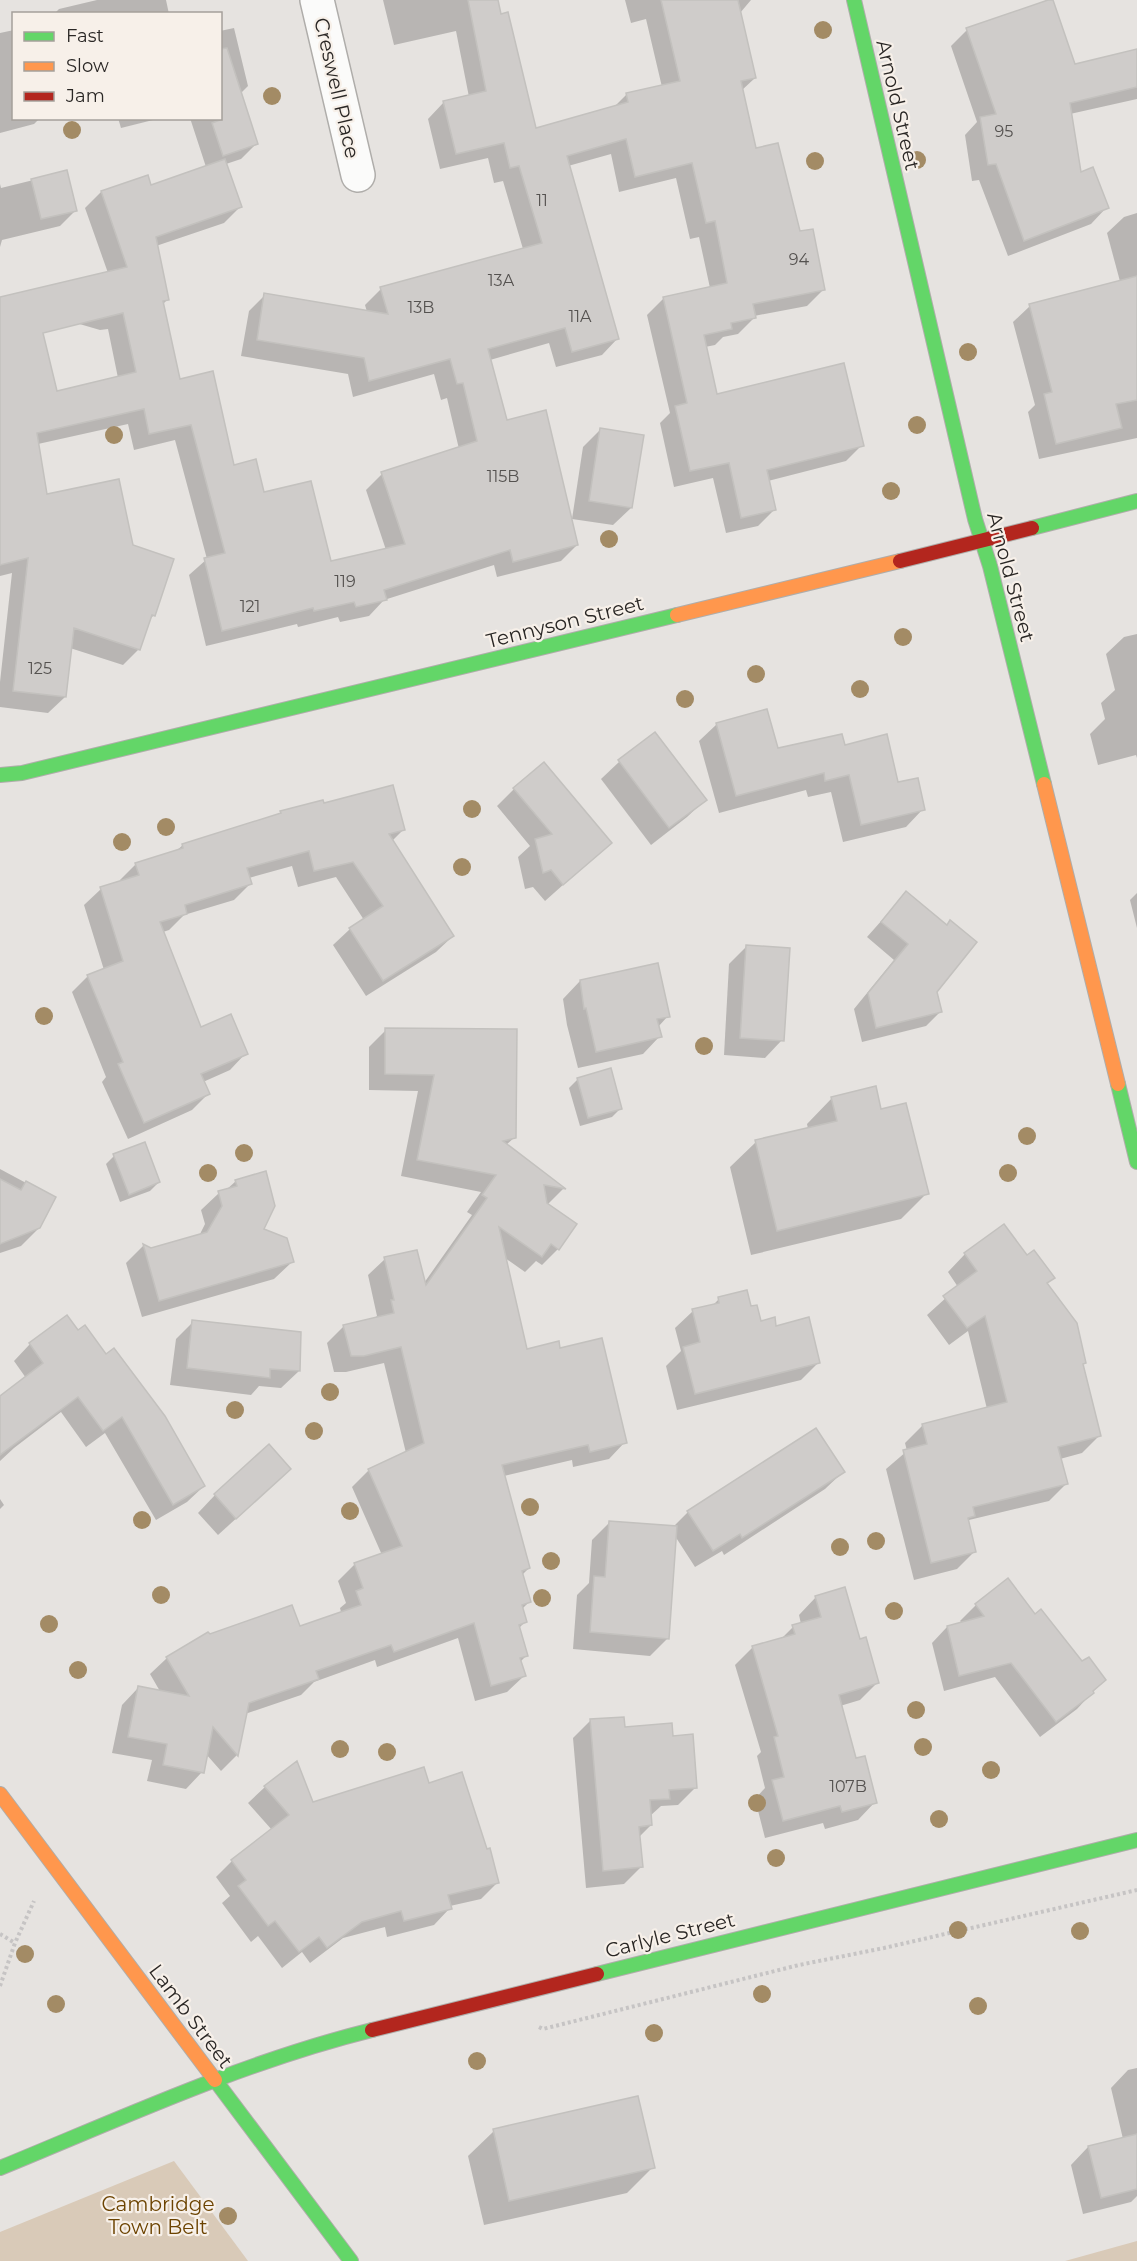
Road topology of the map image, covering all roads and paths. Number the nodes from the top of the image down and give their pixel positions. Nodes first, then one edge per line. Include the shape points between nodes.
1 (317, 0) edge
2 (854, 0) edge
3 (358, 175) dead end
4 (1137, 501) edge
5 (982, 541) junction
6 (0, 775) edge
7 (1126, 1071) edge
8 (1137, 1162) edge
9 (0, 1794) edge
10 (1137, 1840) edge
11 (1137, 1890) edge
12 (36, 1896) dead end
13 (0, 1934) edge
14 (15, 1943) junction
15 (0, 1986) edge
16 (534, 2025) dead end
17 (215, 2079) junction
18 (0, 2168) edge
19 (351, 2261) edge

1 - 3 street, Creswell Place
2 - 5 street, Arnold Street
4 - 5 street, Tennyson Street
5 - 6 street, Tennyson Street via 22,774
5 - 7 street, Arnold Street
7 - 8 street, Arnold Street
9 - 17 street, Lamb Street
10 - 17 street, Carlyle Street via 343,2037
11 - 16 path via 800,1965 543,2029
12 - 14 path
13 - 14 path
14 - 15 path
17 - 18 street, Carlyle Street
17 - 19 street, Lamb Street

